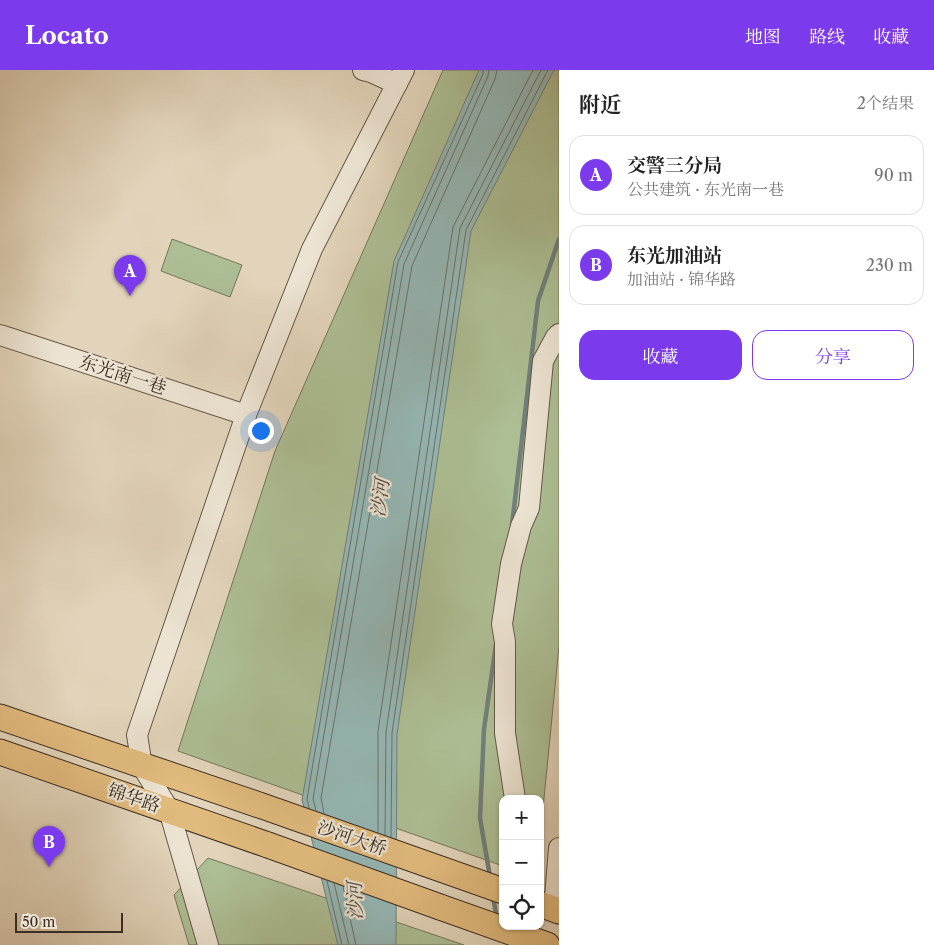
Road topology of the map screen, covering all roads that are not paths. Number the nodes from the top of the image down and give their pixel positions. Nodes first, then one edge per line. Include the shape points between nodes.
1 (363, 70) edge
2 (400, 77) edge
3 (559, 334) edge
4 (0, 335) edge
5 (246, 415) junction
6 (0, 717) edge
7 (0, 752) edge
8 (142, 766) junction
9 (515, 795) edge
10 (265, 807) joint
11 (169, 810) junction
12 (268, 845) joint
13 (559, 848) edge
14 (499, 890) edge
15 (551, 908) edge
16 (538, 942) edge
17 (208, 945) edge

1 - 2 street
2 - 5 street via 312,249
3 - 9 street via 543,361 530,508 521,526 511,564 502,624 505,733
4 - 5 street, 东光南一巷
5 - 8 street via 137,736
6 - 8 main road, 锦华路
7 - 11 main road, 锦华路
8 - 10 main road, 锦华路
8 - 11 street
10 - 14 main road, 沙河大桥
11 - 12 main road, 锦华路
11 - 17 street
12 - 16 main road, 沙河大桥, bridge
13 - 15 street

